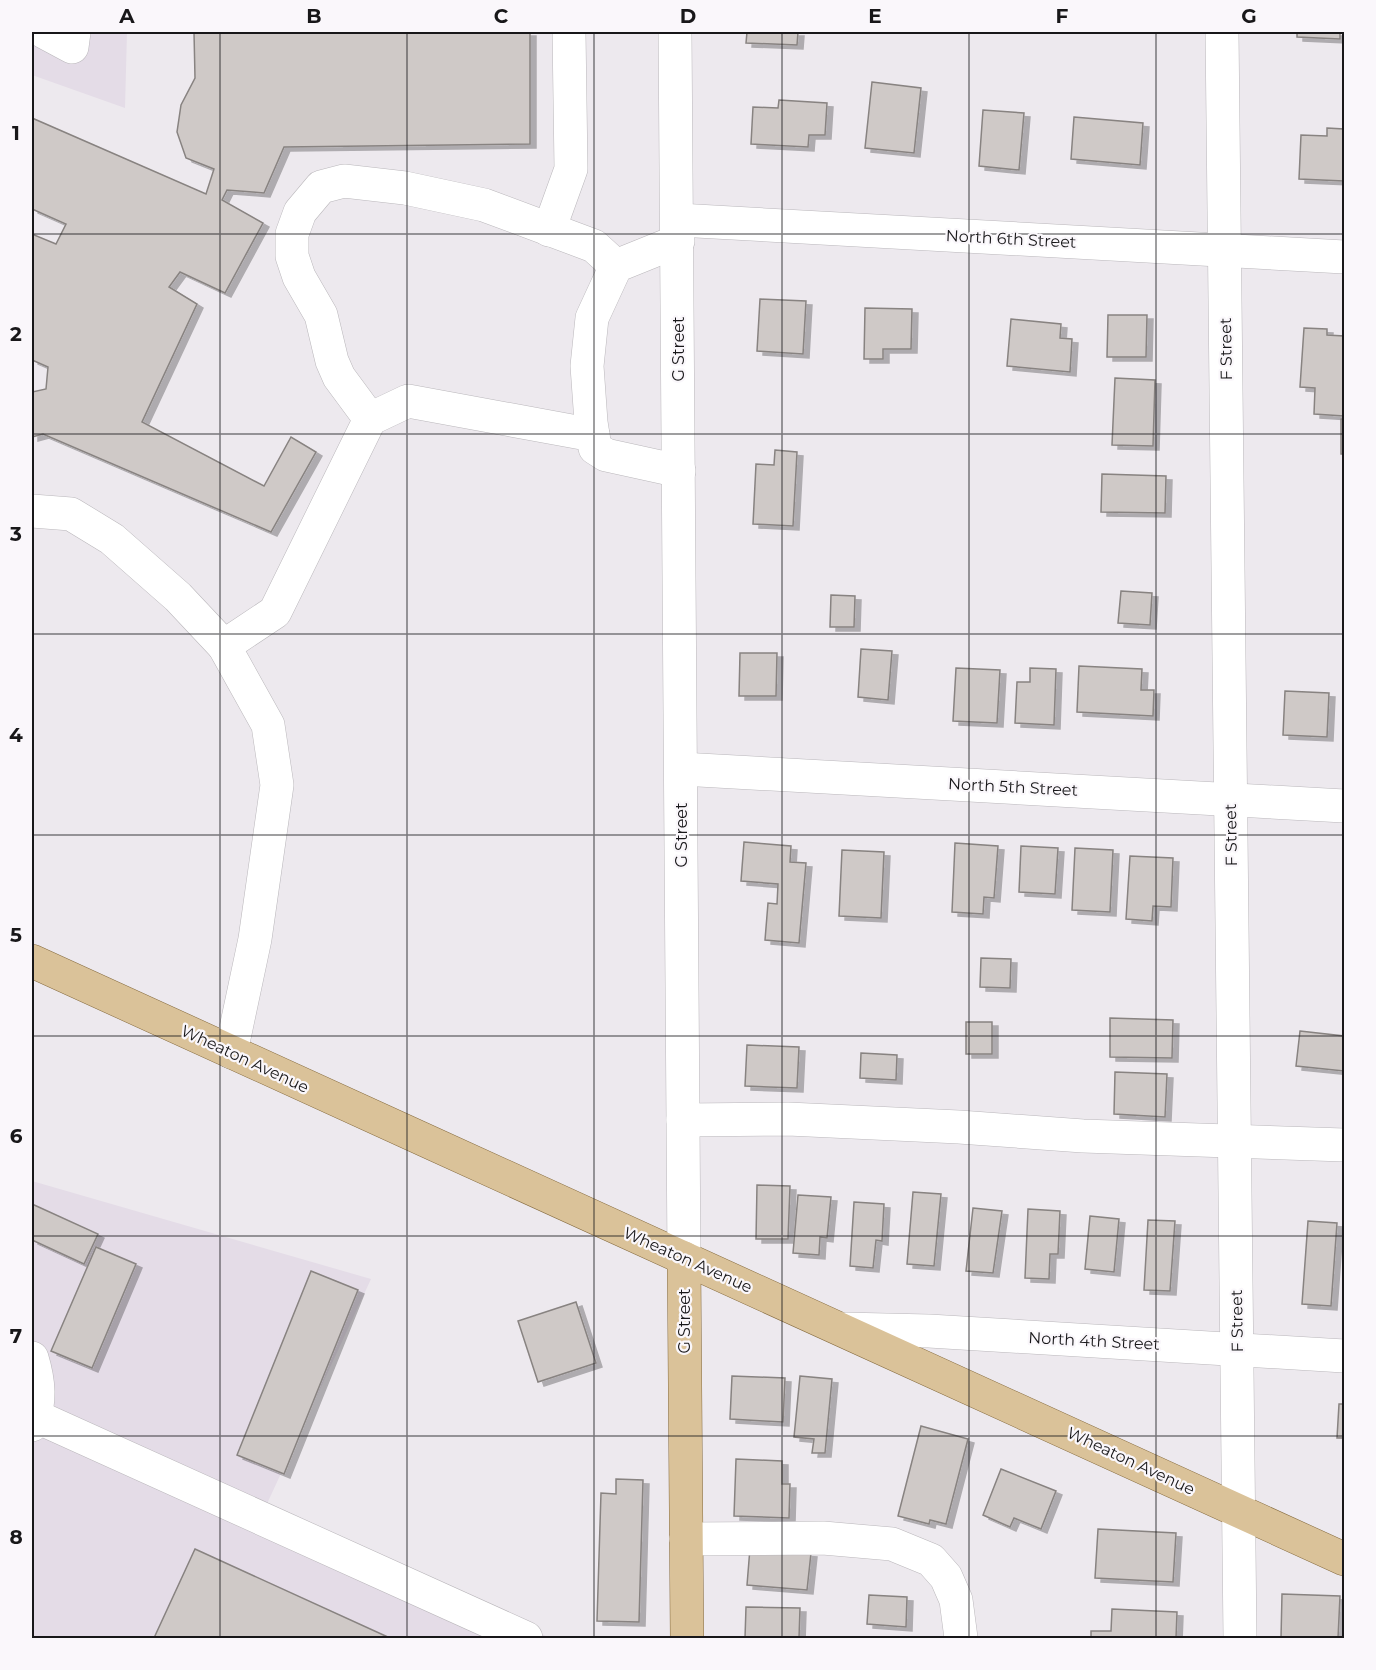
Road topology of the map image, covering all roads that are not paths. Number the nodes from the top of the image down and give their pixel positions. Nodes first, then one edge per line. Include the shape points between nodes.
1 (44, 32) edge
2 (74, 32) edge
3 (569, 32) edge
4 (675, 32) edge
5 (1222, 32) edge
6 (549, 230) junction
7 (678, 231) junction
8 (1225, 251) junction
9 (1344, 258) edge
10 (616, 266) junction
11 (370, 419) junction
12 (593, 435) junction
13 (679, 471) junction
14 (32, 511) edge
15 (224, 646) junction
16 (681, 769) junction
17 (1231, 800) junction
18 (1344, 806) edge
19 (32, 961) edge
20 (231, 1052) junction
21 (683, 1120) junction
22 (1235, 1142) junction
23 (1344, 1145) edge
24 (684, 1258) junction
25 (844, 1329) junction
26 (1237, 1350) junction
27 (1344, 1356) edge
28 (32, 1358) edge
29 (33, 1420) edge
30 (1239, 1510) junction
31 (686, 1539) junction
32 (1344, 1558) edge
33 (526, 1638) edge
34 (687, 1638) edge
35 (961, 1638) edge
36 (1240, 1638) edge

1 - 2 street via 72,47
3 - 6 street via 571,170
4 - 7 street, G Street
5 - 8 street, F Street
6 - 10 street via 594,246
6 - 11 street via 484,205 440,194 344,181 321,187 300,212 292,234 292,256 321,315 339,377
7 - 8 street, North 6th Street
7 - 10 street
7 - 13 street, G Street
8 - 9 street, North 6th Street
8 - 17 street, F Street
10 - 12 street via 592,318 587,366
11 - 12 street via 408,401
11 - 15 street via 275,612
12 - 13 street via 595,448 606,455
13 - 16 street, G Street
14 - 15 street via 71,514 112,539 178,597
15 - 20 street via 268,725 277,785 255,939
16 - 17 street, North 5th Street
16 - 21 street, G Street
17 - 18 street, North 5th Street
17 - 22 street, F Street
19 - 20 main road, Wheaton Avenue
20 - 24 main road, Wheaton Avenue
21 - 22 street via 788,1119
21 - 24 street, G Street
22 - 23 street
22 - 26 street, F Street
24 - 25 main road, Wheaton Avenue
24 - 31 main road, G Street
25 - 26 street, North 4th Street
25 - 30 main road, Wheaton Avenue
26 - 27 street, North 4th Street
26 - 30 street, F Street
28 - 29 street via 39,1396
29 - 33 street
30 - 32 main road, Wheaton Avenue
30 - 36 street, F Street
31 - 34 main road, G Street
31 - 35 street via 823,1538 892,1544 930,1560 946,1577 957,1600

